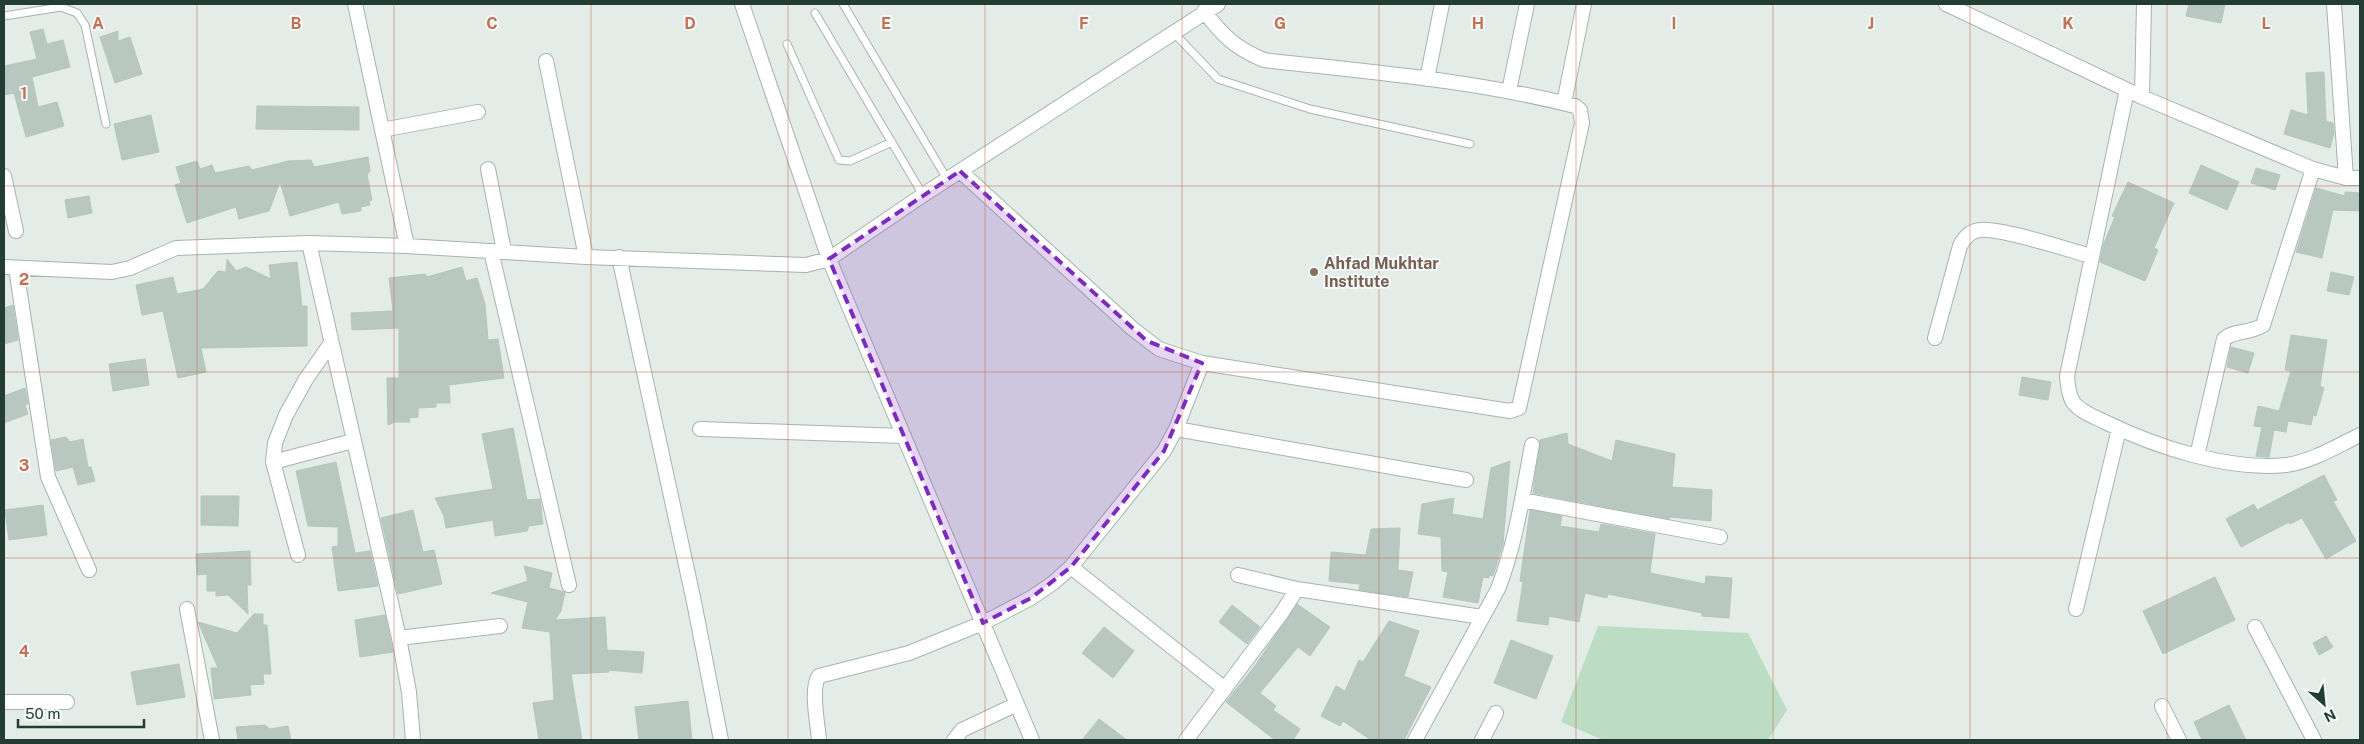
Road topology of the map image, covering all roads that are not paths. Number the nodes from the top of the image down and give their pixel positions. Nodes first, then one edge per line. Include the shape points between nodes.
1 (355, 4) edge
2 (742, 4) edge
3 (843, 4) edge
4 (1218, 4) edge
5 (1442, 4) edge
6 (1527, 4) edge
7 (1584, 4) edge
8 (1946, 4) edge
9 (1977, 4) edge
10 (2144, 4) edge
11 (2334, 4) edge
12 (1204, 11) junction
13 (815, 13) dead end
14 (4, 16) edge
15 (1977, 18) junction
16 (1173, 31) junction
17 (787, 44) dead end
18 (546, 61) dead end
19 (1427, 79) junction
20 (2127, 90) junction
21 (1509, 91) junction
22 (2142, 97) junction
23 (1564, 103) junction
24 (478, 112) dead end
25 (106, 124) dead end
26 (382, 130) junction
27 (892, 142) junction
28 (1470, 144) dead end
29 (488, 169) dead end
30 (2313, 169) junction
31 (960, 171) junction
32 (4, 176) edge
33 (2353, 178) edge
34 (947, 179) junction
35 (923, 195) junction
36 (16, 231) dead end
37 (309, 243) junction
38 (407, 246) junction
39 (498, 251) junction
40 (2091, 256) junction
41 (586, 257) junction
42 (619, 257) junction
43 (829, 259) junction
44 (10, 268) edge
45 (1935, 338) dead end
46 (331, 343) junction
47 (1202, 363) junction
48 (1176, 428) junction
49 (700, 429) dead end
50 (2119, 429) junction
51 (2360, 435) edge
52 (904, 436) junction
53 (353, 441) junction
54 (1532, 445) dead end
55 (2197, 456) junction
56 (273, 462) junction
57 (1466, 480) dead end
58 (1522, 500) junction
59 (1720, 537) dead end
60 (298, 555) dead end
61 (1071, 567) junction
62 (89, 570) dead end
63 (1238, 574) dead end
64 (569, 585) dead end
65 (1297, 589) junction
66 (2076, 609) dead end
67 (187, 610) dead end
68 (1482, 617) junction
69 (983, 622) junction
70 (500, 626) dead end
71 (2255, 627) dead end
72 (399, 638) junction
73 (1225, 689) junction
74 (4, 702) edge
75 (67, 702) dead end
76 (1017, 704) junction
77 (2162, 706) dead end
78 (1496, 713) dead end
79 (212, 740) edge
80 (413, 740) edge
81 (721, 740) edge
82 (820, 740) edge
83 (954, 740) edge
84 (1032, 740) edge
85 (1186, 740) edge
86 (1415, 740) edge
87 (1482, 740) edge
88 (2180, 740) edge
89 (2314, 740) edge

1 - 26 street
2 - 43 street
3 - 34 lane
4 - 12 street
5 - 19 street
6 - 21 street
7 - 23 street
8 - 15 street
9 - 15 street
10 - 22 street
11 - 33 street
12 - 16 street
12 - 19 street via 1222,36 1243,52 1264,60
13 - 27 lane
14 - 25 lane via 61,7 77,12 85,25
15 - 20 street
16 - 28 lane via 1218,79 1310,109
16 - 31 street
17 - 27 lane via 839,160 850,161
18 - 41 street
19 - 21 street
20 - 22 street
20 - 40 street
21 - 23 street
22 - 30 street
23 - 47 street via 1580,110 1582,123 1521,404 1516,411
24 - 26 street
26 - 38 street
27 - 35 lane
29 - 39 street
30 - 33 street
30 - 55 street via 2263,325 2246,333 2229,334 2224,339
31 - 34 street
31 - 47 street via 1147,341 1159,349
32 - 36 street
34 - 35 street
35 - 43 street
37 - 38 street
37 - 44 street via 176,248 130,268 112,272
37 - 46 street
38 - 39 street
39 - 41 street
39 - 64 street
40 - 45 street via 1991,229 1973,232 1960,246
40 - 50 street via 2067,376 2068,388 2074,402 2086,413
41 - 42 street
42 - 43 street via 806,265
42 - 81 street
43 - 52 street
44 - 62 street via 48,477
46 - 53 street
46 - 56 street via 286,415 275,443
47 - 48 street
48 - 57 street
48 - 61 street via 1164,451
49 - 52 street
50 - 55 street
50 - 66 street
51 - 55 street via 2288,465 2271,466
52 - 69 street
53 - 56 street
53 - 72 street
54 - 58 street
56 - 60 street
58 - 59 street
58 - 68 street via 1504,574
61 - 69 street via 1032,598
61 - 73 street
63 - 65 street
65 - 68 street
65 - 73 street
67 - 79 street
68 - 86 street
69 - 76 street
69 - 82 street via 909,653 819,676 815,691
70 - 72 street
71 - 89 street
72 - 80 street via 409,692
73 - 85 street
74 - 75 street
76 - 83 street via 962,730
76 - 84 street
77 - 88 street
78 - 87 street

